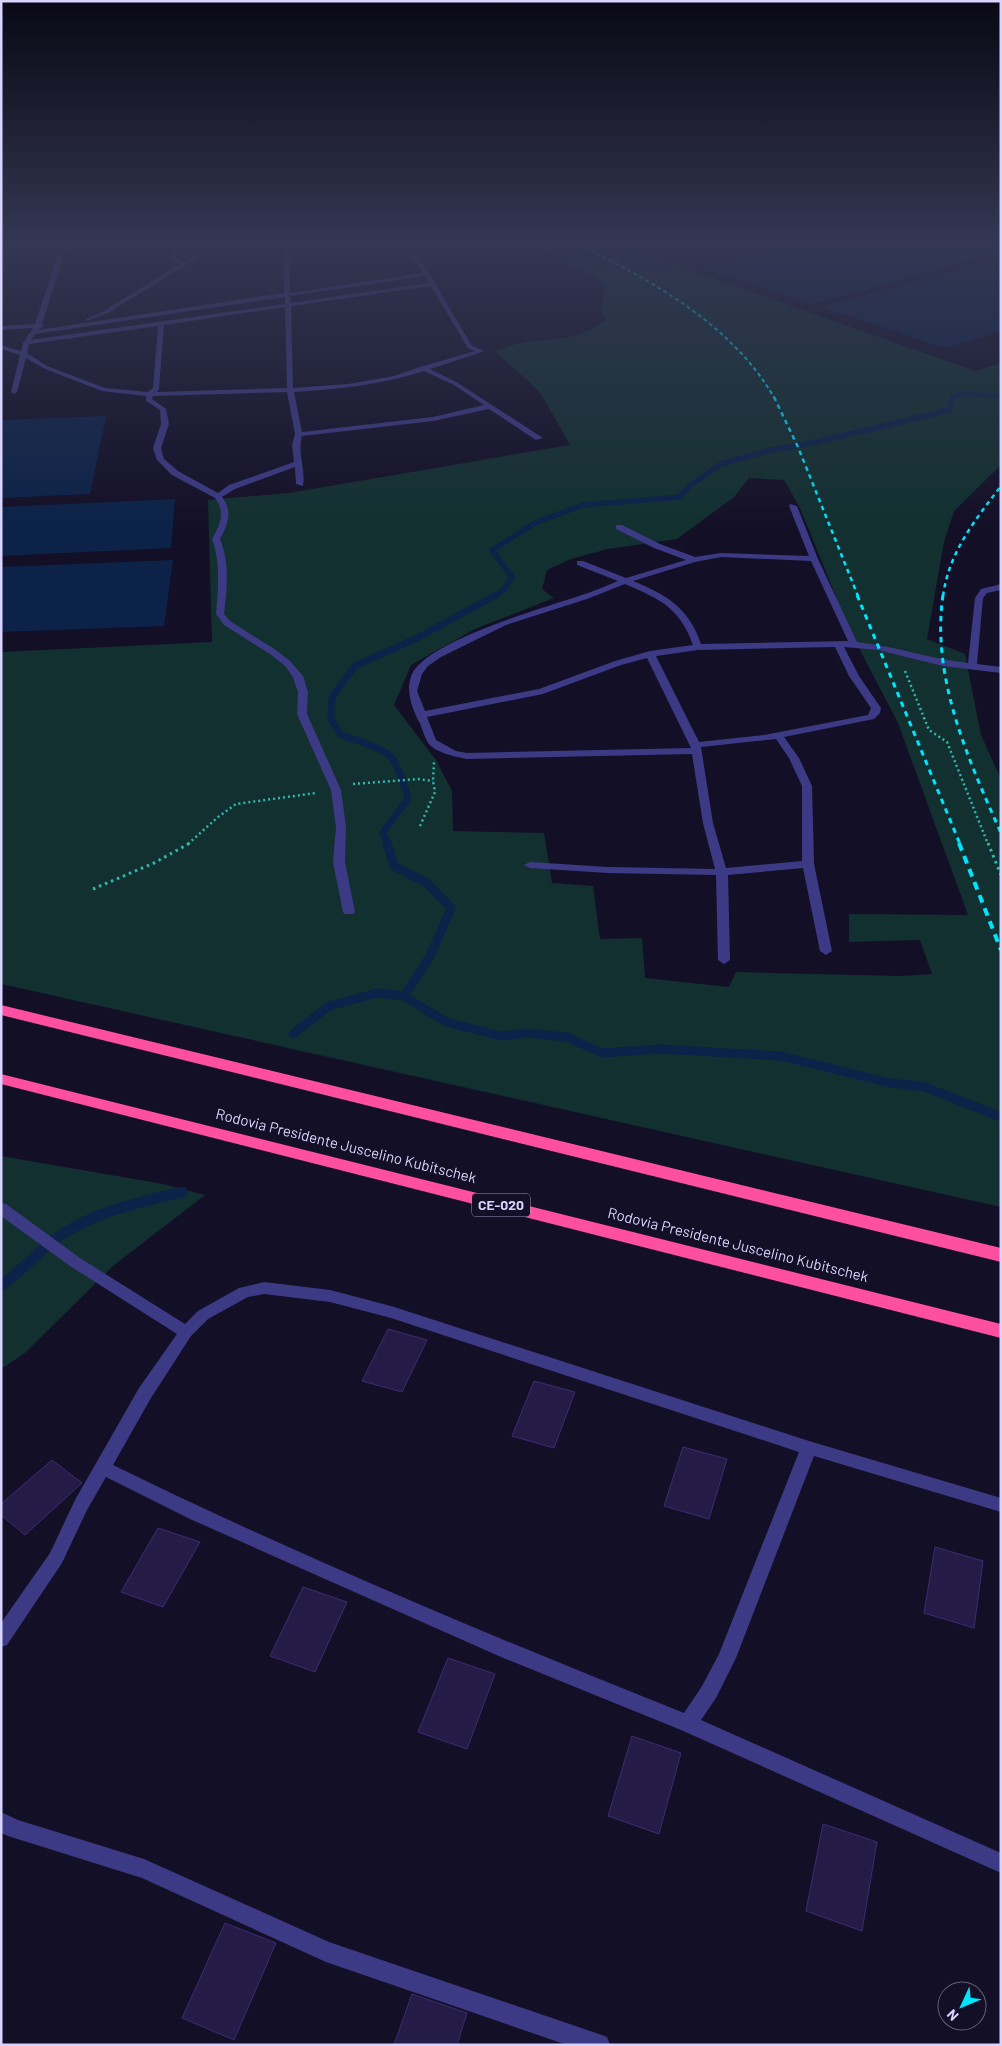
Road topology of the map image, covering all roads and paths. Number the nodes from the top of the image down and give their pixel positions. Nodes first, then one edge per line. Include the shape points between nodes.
1 (30, 336) edge
2 (72, 336) edge
3 (160, 336) edge
4 (289, 336) edge
5 (464, 336) edge
6 (26, 343) junction
7 (1, 347) edge
8 (24, 354) junction
9 (422, 368) junction
10 (290, 390) junction
11 (14, 392) dead end
12 (150, 394) junction
13 (490, 406) junction
14 (300, 434) junction
15 (539, 438) dead end
16 (299, 463) junction
17 (300, 484) dead end
18 (218, 496) junction
19 (793, 506) dead end
20 (619, 526) dead end
21 (814, 559) junction
22 (694, 560) junction
23 (580, 563) dead end
24 (624, 581) junction
25 (1001, 587) edge
26 (838, 644) junction
27 (854, 644) junction
28 (698, 648) junction
29 (897, 652) junction
30 (650, 654) junction
31 (972, 666) junction
32 (1001, 670) edge
33 (420, 714) junction
34 (778, 735) junction
35 (440, 748) junction
36 (697, 748) junction
37 (433, 781) junction
38 (336, 790) junction
39 (420, 826) dead end
40 (808, 864) junction
41 (530, 865) dead end
42 (722, 872) junction
43 (1001, 875) edge
44 (93, 890) dead end
45 (349, 912) dead end
46 (826, 951) dead end
47 (724, 960) dead end
48 (1, 1010) edge
49 (1, 1079) edge
50 (1, 1208) edge
51 (1001, 1255) edge
52 (1001, 1331) edge
53 (186, 1332) junction
54 (810, 1448) junction
55 (103, 1468) junction
56 (1001, 1505) edge
57 (1, 1639) edge
58 (688, 1724) junction
59 (1, 1822) edge
60 (1001, 1864) edge
61 (599, 2045) edge

1 - 6 street
2 - 6 street
3 - 12 street via 156,389
4 - 10 street
5 - 9 street via 470,347 482,352
6 - 8 street
7 - 8 street
8 - 11 street
8 - 12 street via 44,366 104,390
9 - 10 street via 375,382
9 - 13 street via 456,384
10 - 12 street
10 - 14 street
12 - 18 street via 148,400 162,409 165,424 157,448 161,460 175,473
13 - 14 street via 433,419
13 - 15 street
14 - 16 street via 296,445
16 - 17 street
16 - 18 street via 232,487
18 - 38 street via 224,504 225,523 216,539 221,552 223,582 220,614 226,624 273,652 298,676 303,692 302,714
19 - 21 street
20 - 22 street via 657,546
21 - 22 street via 721,555
21 - 27 street
22 - 24 street
23 - 24 street
24 - 28 street via 676,609 689,623
24 - 33 street via 504,623 438,655 417,674 412,691
25 - 31 street via 984,591 979,598
26 - 27 street
26 - 28 street
26 - 34 street via 854,676 876,708 875,713 871,718
27 - 29 street
28 - 30 street
29 - 31 street
29 - 43 path via 929,730 947,742
30 - 33 street via 540,692
30 - 36 street
31 - 32 street
33 - 35 street via 432,742
34 - 36 street
34 - 40 street via 794,758 807,786
35 - 36 street via 467,756
35 - 37 path via 433,765
36 - 42 street via 708,823
37 - 38 path via 418,779 345,785
37 - 39 path via 435,792
38 - 44 path via 236,804 190,843
38 - 45 street via 342,827 339,862
40 - 42 street
40 - 46 street
41 - 42 street
42 - 47 street
48 - 51 highway
49 - 52 highway, Rodovia Presidente Juscelino Kubitschek / CE-020
50 - 53 street via 75,1262
53 - 54 street via 203,1315 244,1292 264,1288 330,1296 391,1312
53 - 55 street via 145,1392
54 - 56 street
54 - 58 street via 727,1658
55 - 57 street via 56,1558
55 - 58 street via 196,1514 498,1647
58 - 60 street
59 - 61 street via 144,1869 326,1952

